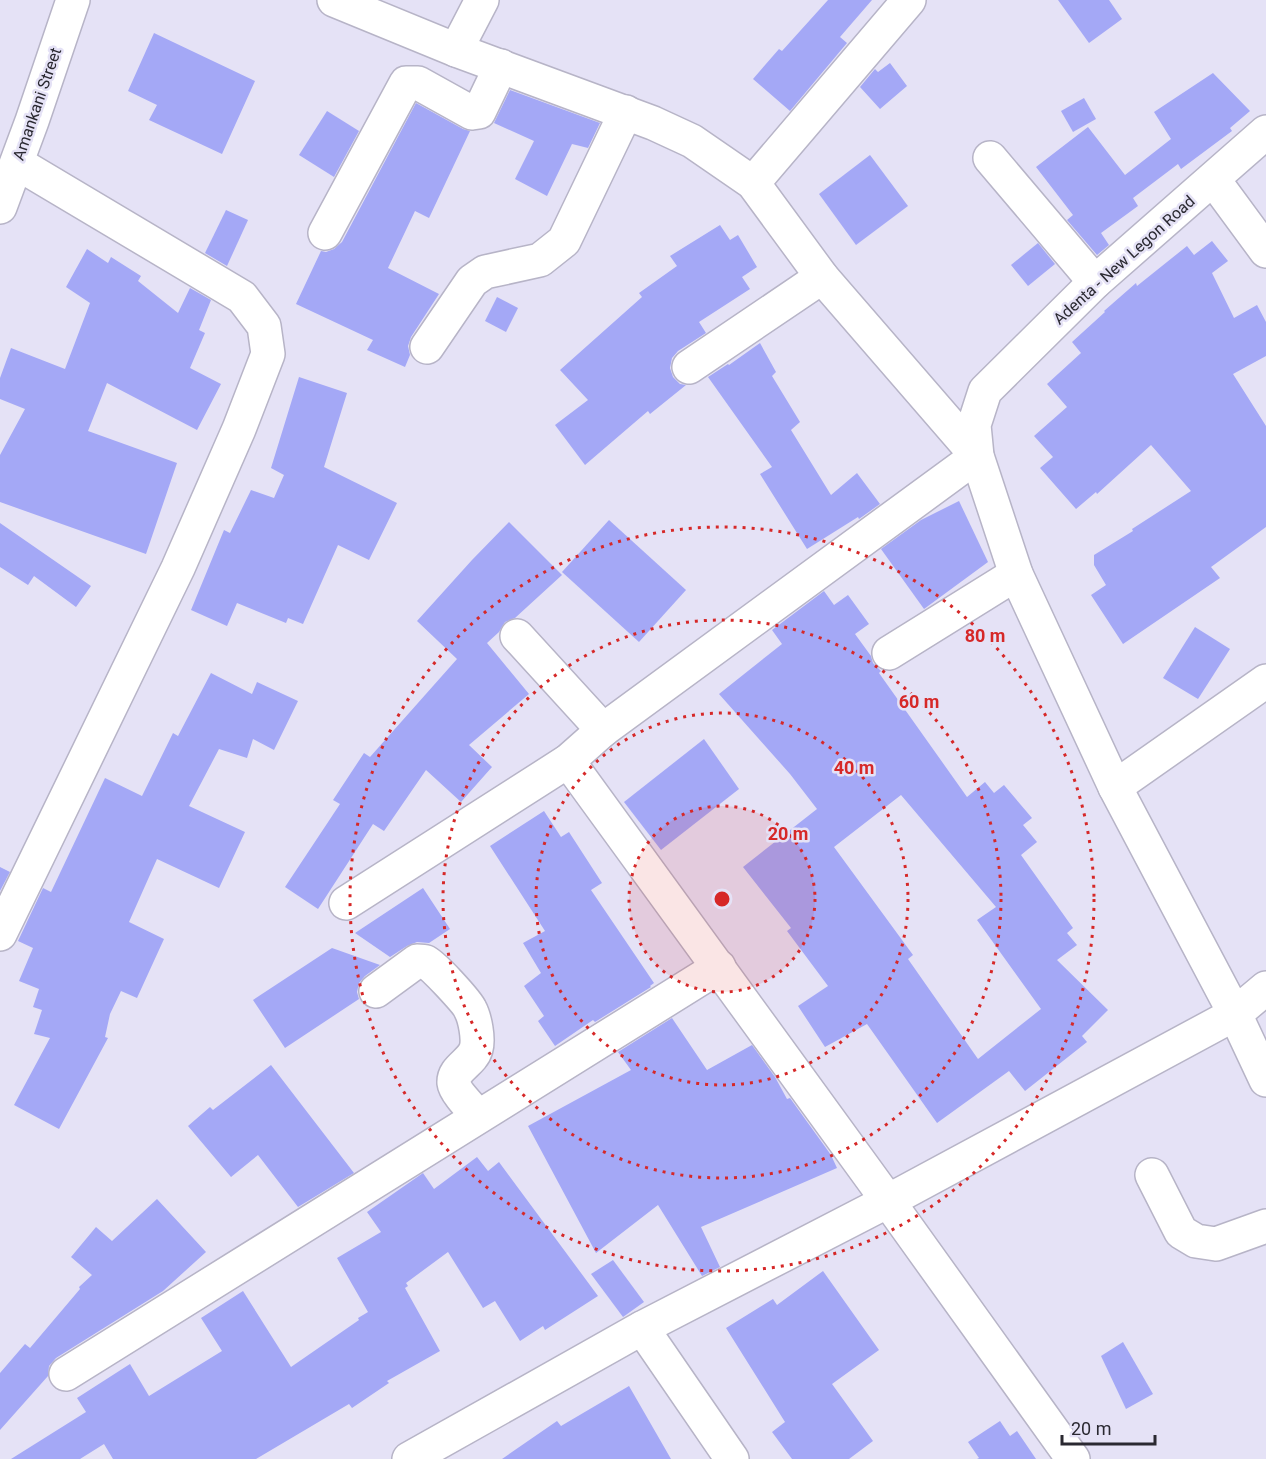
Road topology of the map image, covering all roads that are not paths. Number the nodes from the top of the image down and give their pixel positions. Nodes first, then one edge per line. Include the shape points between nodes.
1 (74, 0) edge
2 (334, 0) edge
3 (482, 0) edge
4 (909, 0) edge
5 (456, 50) junction
6 (501, 66) junction
7 (640, 118) junction
8 (1266, 132) edge
9 (990, 158) dead end
10 (17, 163) junction
11 (1213, 179) junction
12 (753, 183) junction
13 (0, 207) edge
14 (325, 233) dead end
15 (1266, 251) edge
16 (822, 277) junction
17 (1095, 282) junction
18 (427, 347) dead end
19 (688, 367) dead end
20 (977, 456) junction
21 (1016, 574) junction
22 (517, 636) dead end
23 (889, 653) dead end
24 (1266, 681) edge
25 (603, 730) junction
26 (568, 761) junction
27 (1115, 787) junction
28 (346, 903) dead end
29 (0, 933) edge
30 (719, 967) junction
31 (1266, 988) edge
32 (376, 991) dead end
33 (1235, 1014) junction
34 (1266, 1080) edge
35 (478, 1116) junction
36 (1152, 1175) dead end
37 (888, 1201) junction
38 (1266, 1226) edge
39 (642, 1328) junction
40 (66, 1374) dead end
41 (409, 1459) edge
42 (732, 1459) edge
43 (1073, 1459) edge

1 - 10 street, Amankani Street
2 - 5 street
3 - 5 street
4 - 12 street
5 - 6 street
6 - 7 street
6 - 14 street via 479,112 472,113 418,83 406,83
7 - 12 street via 692,141
7 - 18 street via 564,241 540,260 485,272 472,280
8 - 11 street, Adenta - New Legon Road
9 - 17 street
10 - 13 street, Amankani Street
10 - 29 street via 242,297 264,326 268,354 178,568
11 - 15 street
11 - 17 street, Adenta - New Legon Road
12 - 16 street
16 - 19 street
16 - 20 street
17 - 20 street, Adenta - New Legon Road via 985,391 974,425
20 - 21 street
20 - 25 street
21 - 23 street
21 - 27 street
22 - 25 street
24 - 27 street
25 - 26 street
26 - 28 street
26 - 30 street
27 - 33 street
30 - 35 street
30 - 37 street
31 - 33 street
32 - 35 street via 417,961 427,962 470,1008 477,1047 453,1079 454,1087
33 - 34 street
33 - 37 street
35 - 40 street
36 - 38 street via 1181,1232 1196,1241 1216,1244
37 - 39 street
37 - 43 street
39 - 41 street
39 - 42 street

